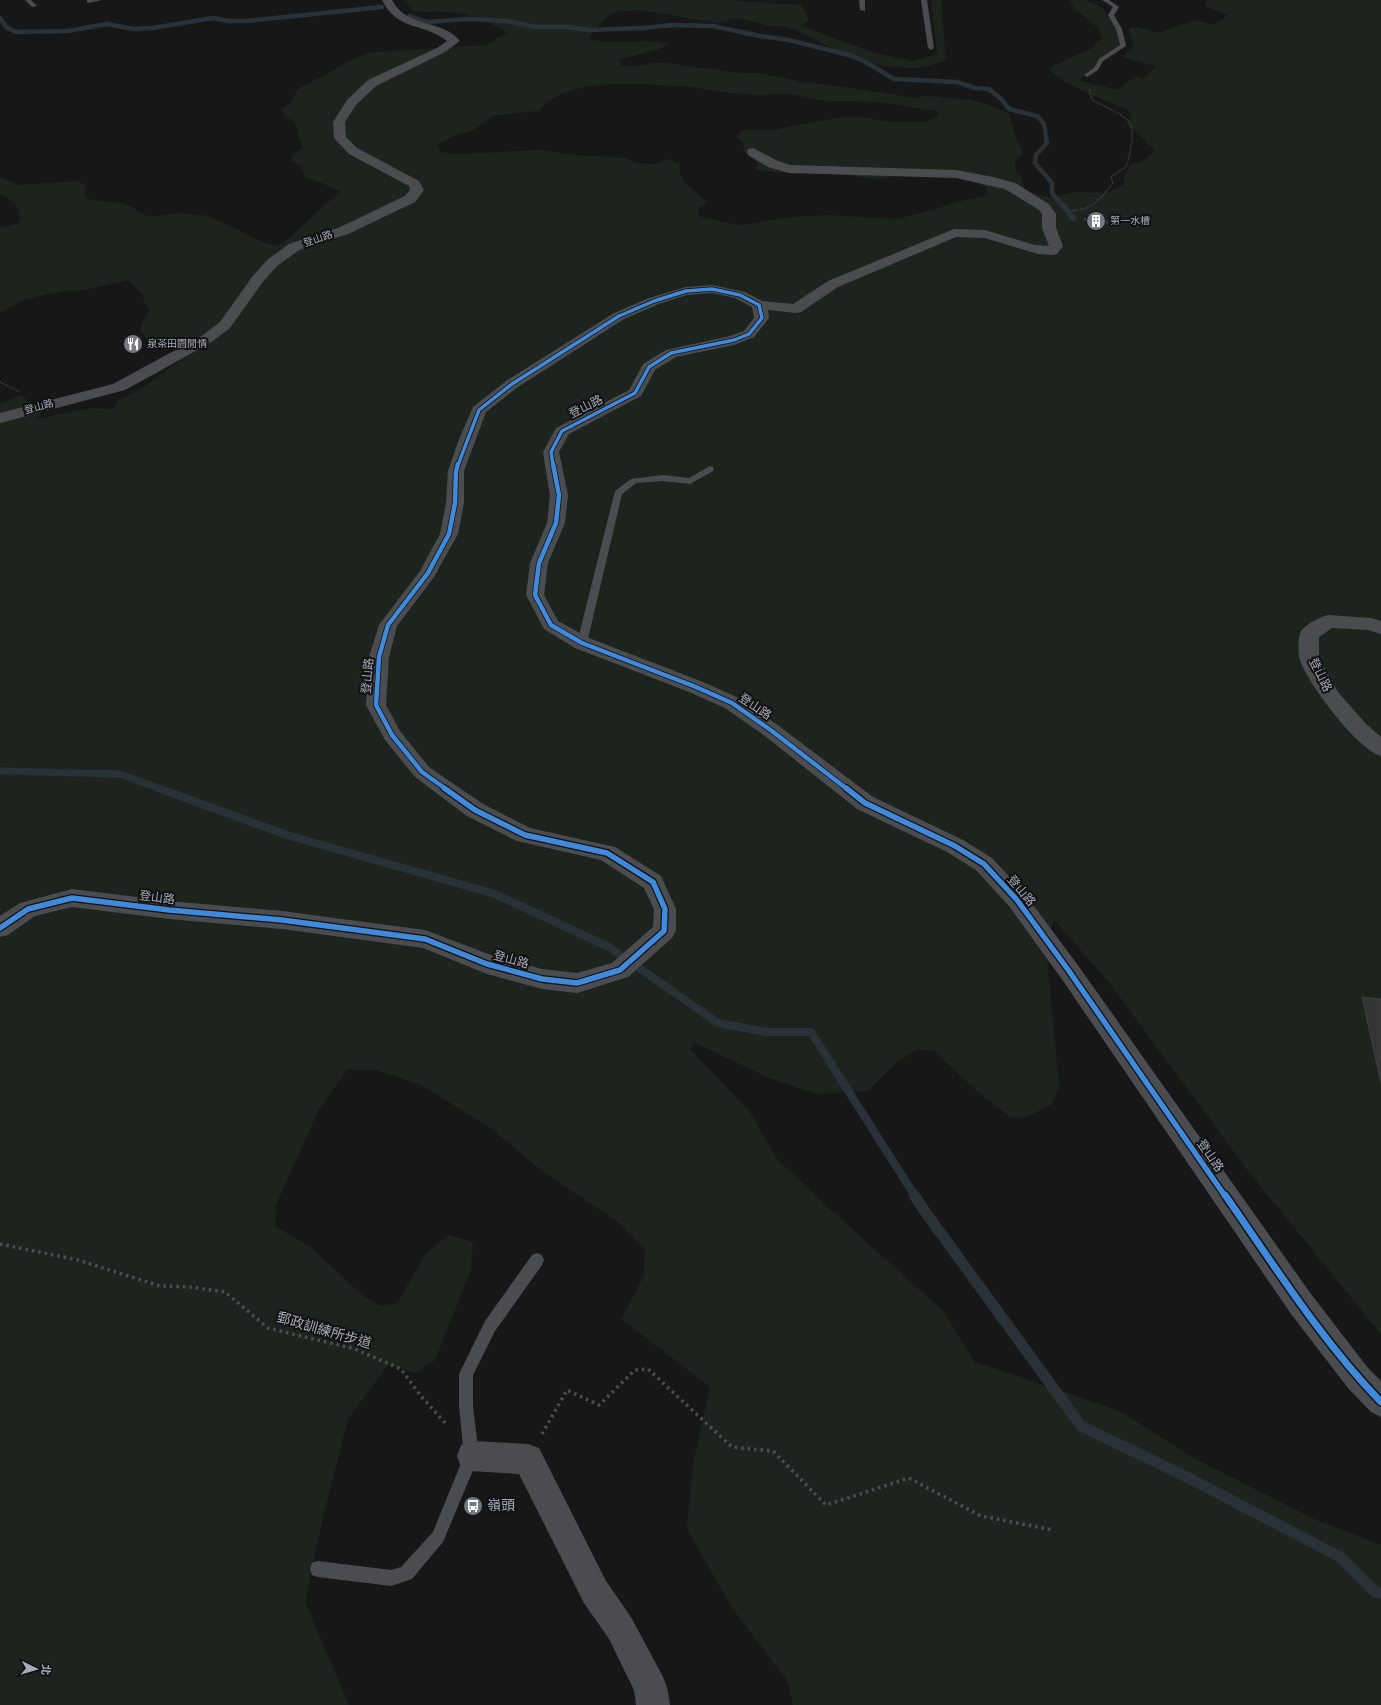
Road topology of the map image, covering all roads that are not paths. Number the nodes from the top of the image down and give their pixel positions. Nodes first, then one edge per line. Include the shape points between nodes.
1 (28, 0) edge
2 (98, 0) edge
3 (387, 0) edge
4 (862, 0) edge
5 (924, 0) edge
6 (1105, 0) edge
7 (89, 1) dead end
8 (34, 6) dead end
9 (862, 10) dead end
10 (931, 48) dead end
11 (1087, 75) road end
12 (754, 152) dead end
13 (759, 304) junction
14 (0, 418) edge
15 (710, 469) dead end
16 (1381, 628) edge
17 (582, 643) junction
18 (1381, 749) edge
19 (0, 928) edge
20 (537, 1260) dead end
21 (1381, 1402) edge
22 (472, 1456) junction
23 (318, 1570) dead end
24 (653, 1705) edge

1 - 8 lane
2 - 7 lane
3 - 14 street, 登山路 via 395,13 448,35 454,41 442,50 372,83 351,103 339,122 340,138 353,151 414,184 418,190 410,199 343,231 294,247 272,263 225,325 208,338 146,373 119,387
4 - 9 lane
5 - 10 lane
6 - 11 lane via 1116,6 1111,16 1119,29 1123,46 1101,60 1096,69
12 - 13 street via 773,164 789,169 956,174 1010,186 1044,207 1049,214 1049,228 1056,246 1052,251 1043,252 994,236 969,232 954,233 833,284 796,309
13 - 17 street, 登山路 via 762,318 749,334 734,340 671,352 649,367 635,393 562,431 552,452 559,495 556,523 539,563 535,595 551,625
13 - 19 street, 登山路 via 740,295 712,289 686,291 654,301 619,316 512,384 480,410 456,471 455,504 449,534 428,573 388,625 379,657 376,705 392,736 422,772 475,810 525,835 607,853 654,882 665,909 664,931 620,970 576,984 542,979 487,964 425,939 282,920 72,898 28,909
15 - 17 lane via 690,481 663,478 634,481 618,493
16 - 18 street, 登山路 via 1371,624 1328,621 1309,634 1310,659 1331,697
17 - 21 street, 登山路 via 732,703 865,803 955,846 984,864 1017,900 1065,965 1302,1304 1358,1378
20 - 22 lane via 490,1326 466,1374 466,1406
22 - 23 lane via 438,1537 406,1573 391,1578
22 - 24 street via 528,1459 595,1592 620,1628 650,1687

